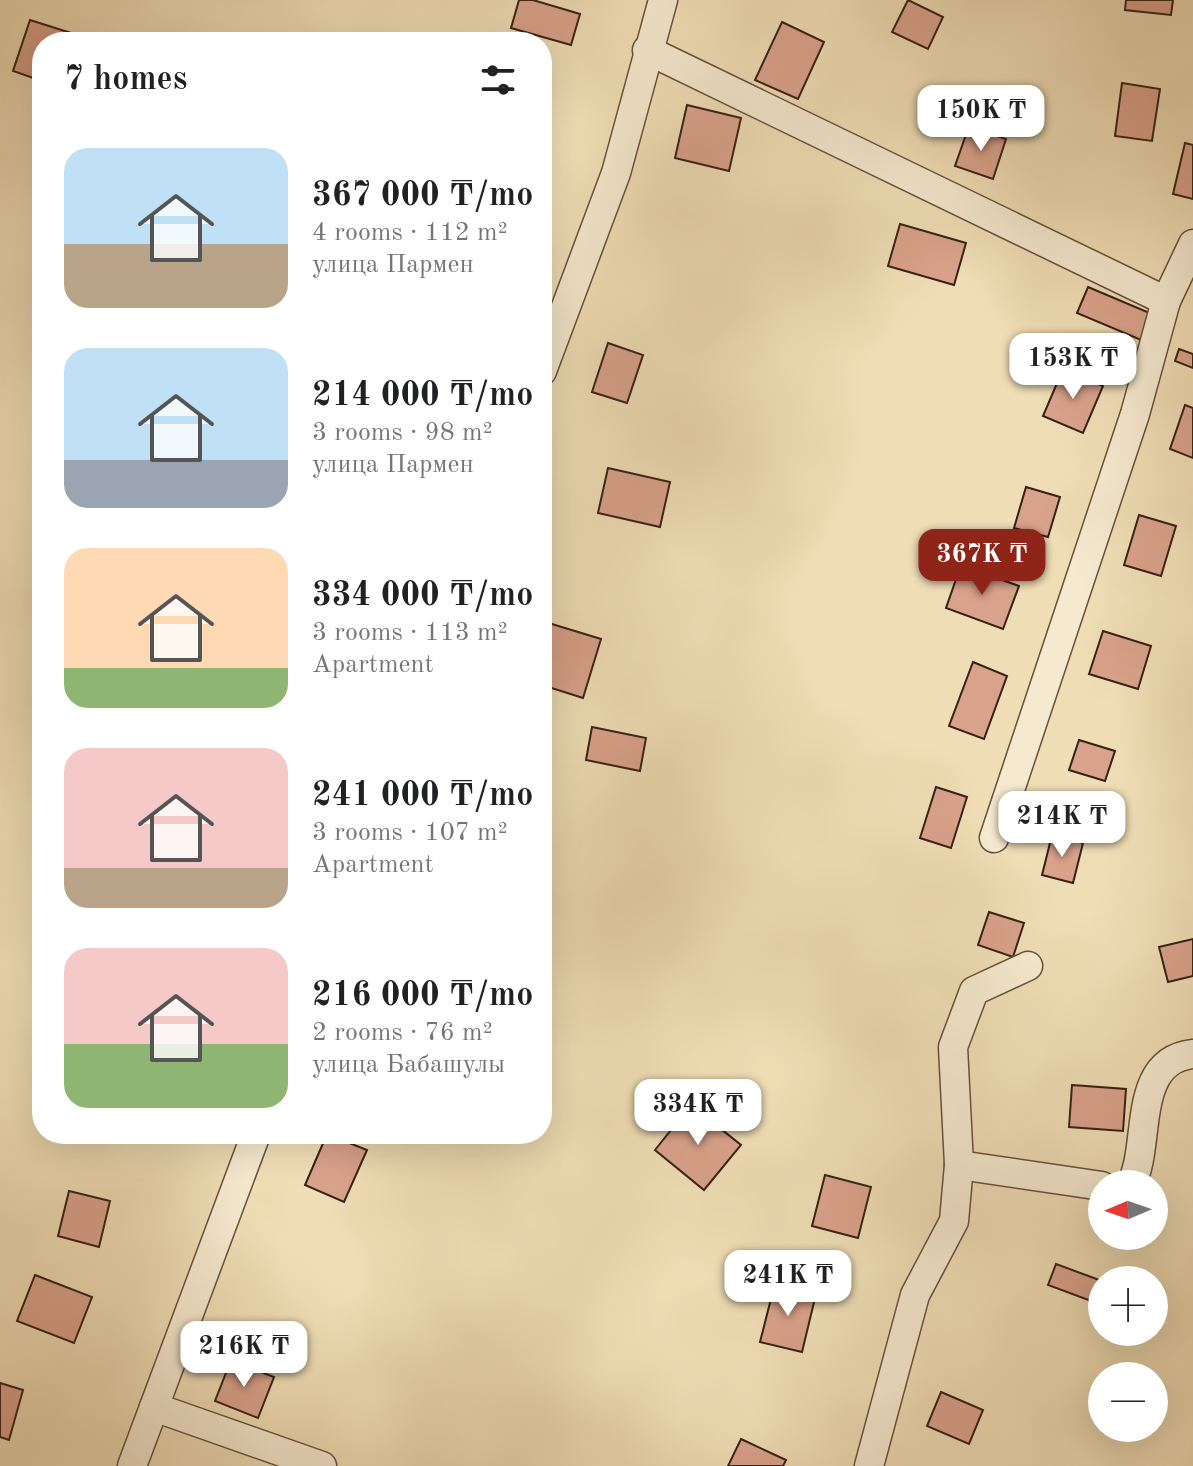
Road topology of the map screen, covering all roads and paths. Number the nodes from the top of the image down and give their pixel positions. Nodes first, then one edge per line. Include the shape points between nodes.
1 (663, 0) edge
2 (647, 50) junction
3 (1193, 244) edge
4 (1166, 301) junction
5 (552, 344) edge
6 (994, 838) dead end
7 (1028, 966) dead end
8 (1193, 1054) edge
9 (252, 1144) edge
10 (959, 1165) junction
11 (1138, 1170) edge
12 (1088, 1184) edge
13 (154, 1407) junction
14 (132, 1466) edge
15 (322, 1466) edge
16 (869, 1466) edge

1 - 2 street
2 - 4 street
2 - 5 street via 616,173
3 - 4 street
4 - 6 street via 1135,414
7 - 10 street via 974,991 953,1047
8 - 11 street via 1158,1075 1145,1103
9 - 13 street
10 - 12 street
10 - 16 street via 954,1221 915,1295
13 - 14 street
13 - 15 street

